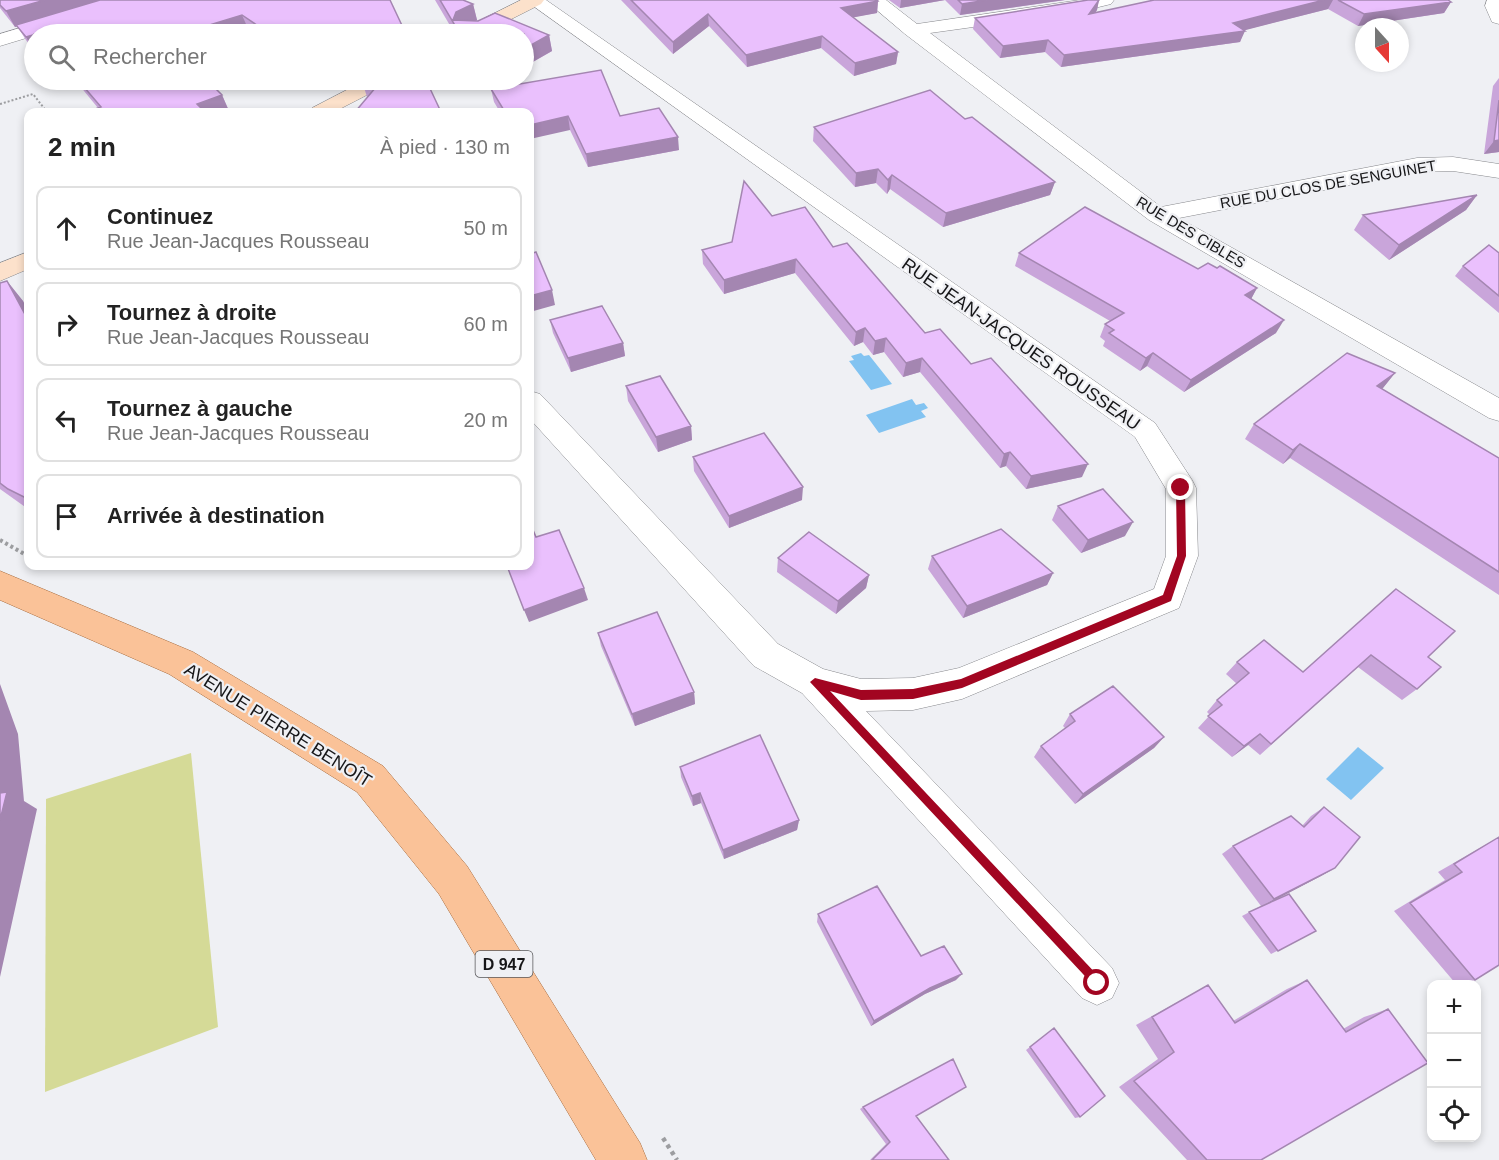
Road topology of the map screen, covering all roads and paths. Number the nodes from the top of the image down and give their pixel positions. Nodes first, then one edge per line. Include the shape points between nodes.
1 (132, 0) edge
2 (535, 0) edge
3 (874, 0) edge
4 (1105, 0) edge
5 (1496, 0) edge
6 (1499, 18) edge
7 (53, 24) edge
8 (488, 24) edge
9 (912, 30) junction
10 (24, 33) edge
11 (0, 40) edge
12 (362, 90) edge
13 (0, 104) edge
14 (44, 108) edge
15 (327, 108) edge
16 (1499, 171) edge
17 (1157, 215) junction
18 (24, 255) edge
19 (0, 262) edge
20 (24, 262) edge
21 (0, 273) edge
22 (534, 405) edge
23 (1499, 411) edge
24 (0, 540) edge
25 (24, 554) edge
26 (0, 585) edge
27 (815, 682) junction
28 (1097, 983) dead end
29 (623, 1160) edge

1 - 7 street
2 - 8 street
2 - 27 street, RUE JEAN-JACQUES ROUSSEAU via 1145,430 1181,488 1182,556 1167,598 962,683 913,694 861,695
3 - 9 street, RUE DES CIBLES
4 - 9 street
5 - 6 street
9 - 17 street, RUE DES CIBLES
10 - 11 street
12 - 15 street
13 - 14 path via 33,94
16 - 17 street, RUE DU CLOS DE SENGUINET via 1453,164 1417,165
17 - 23 street, RUE DES CIBLES
18 - 19 street
20 - 21 street
22 - 27 street, RUE JEAN-JACQUES ROUSSEAU via 766,656
24 - 25 path
26 - 29 main road, AVENUE PIERRE BENOÎT / D 947 via 181,663 370,779 453,880
27 - 28 street, RUE JEAN-JACQUES ROUSSEAU

